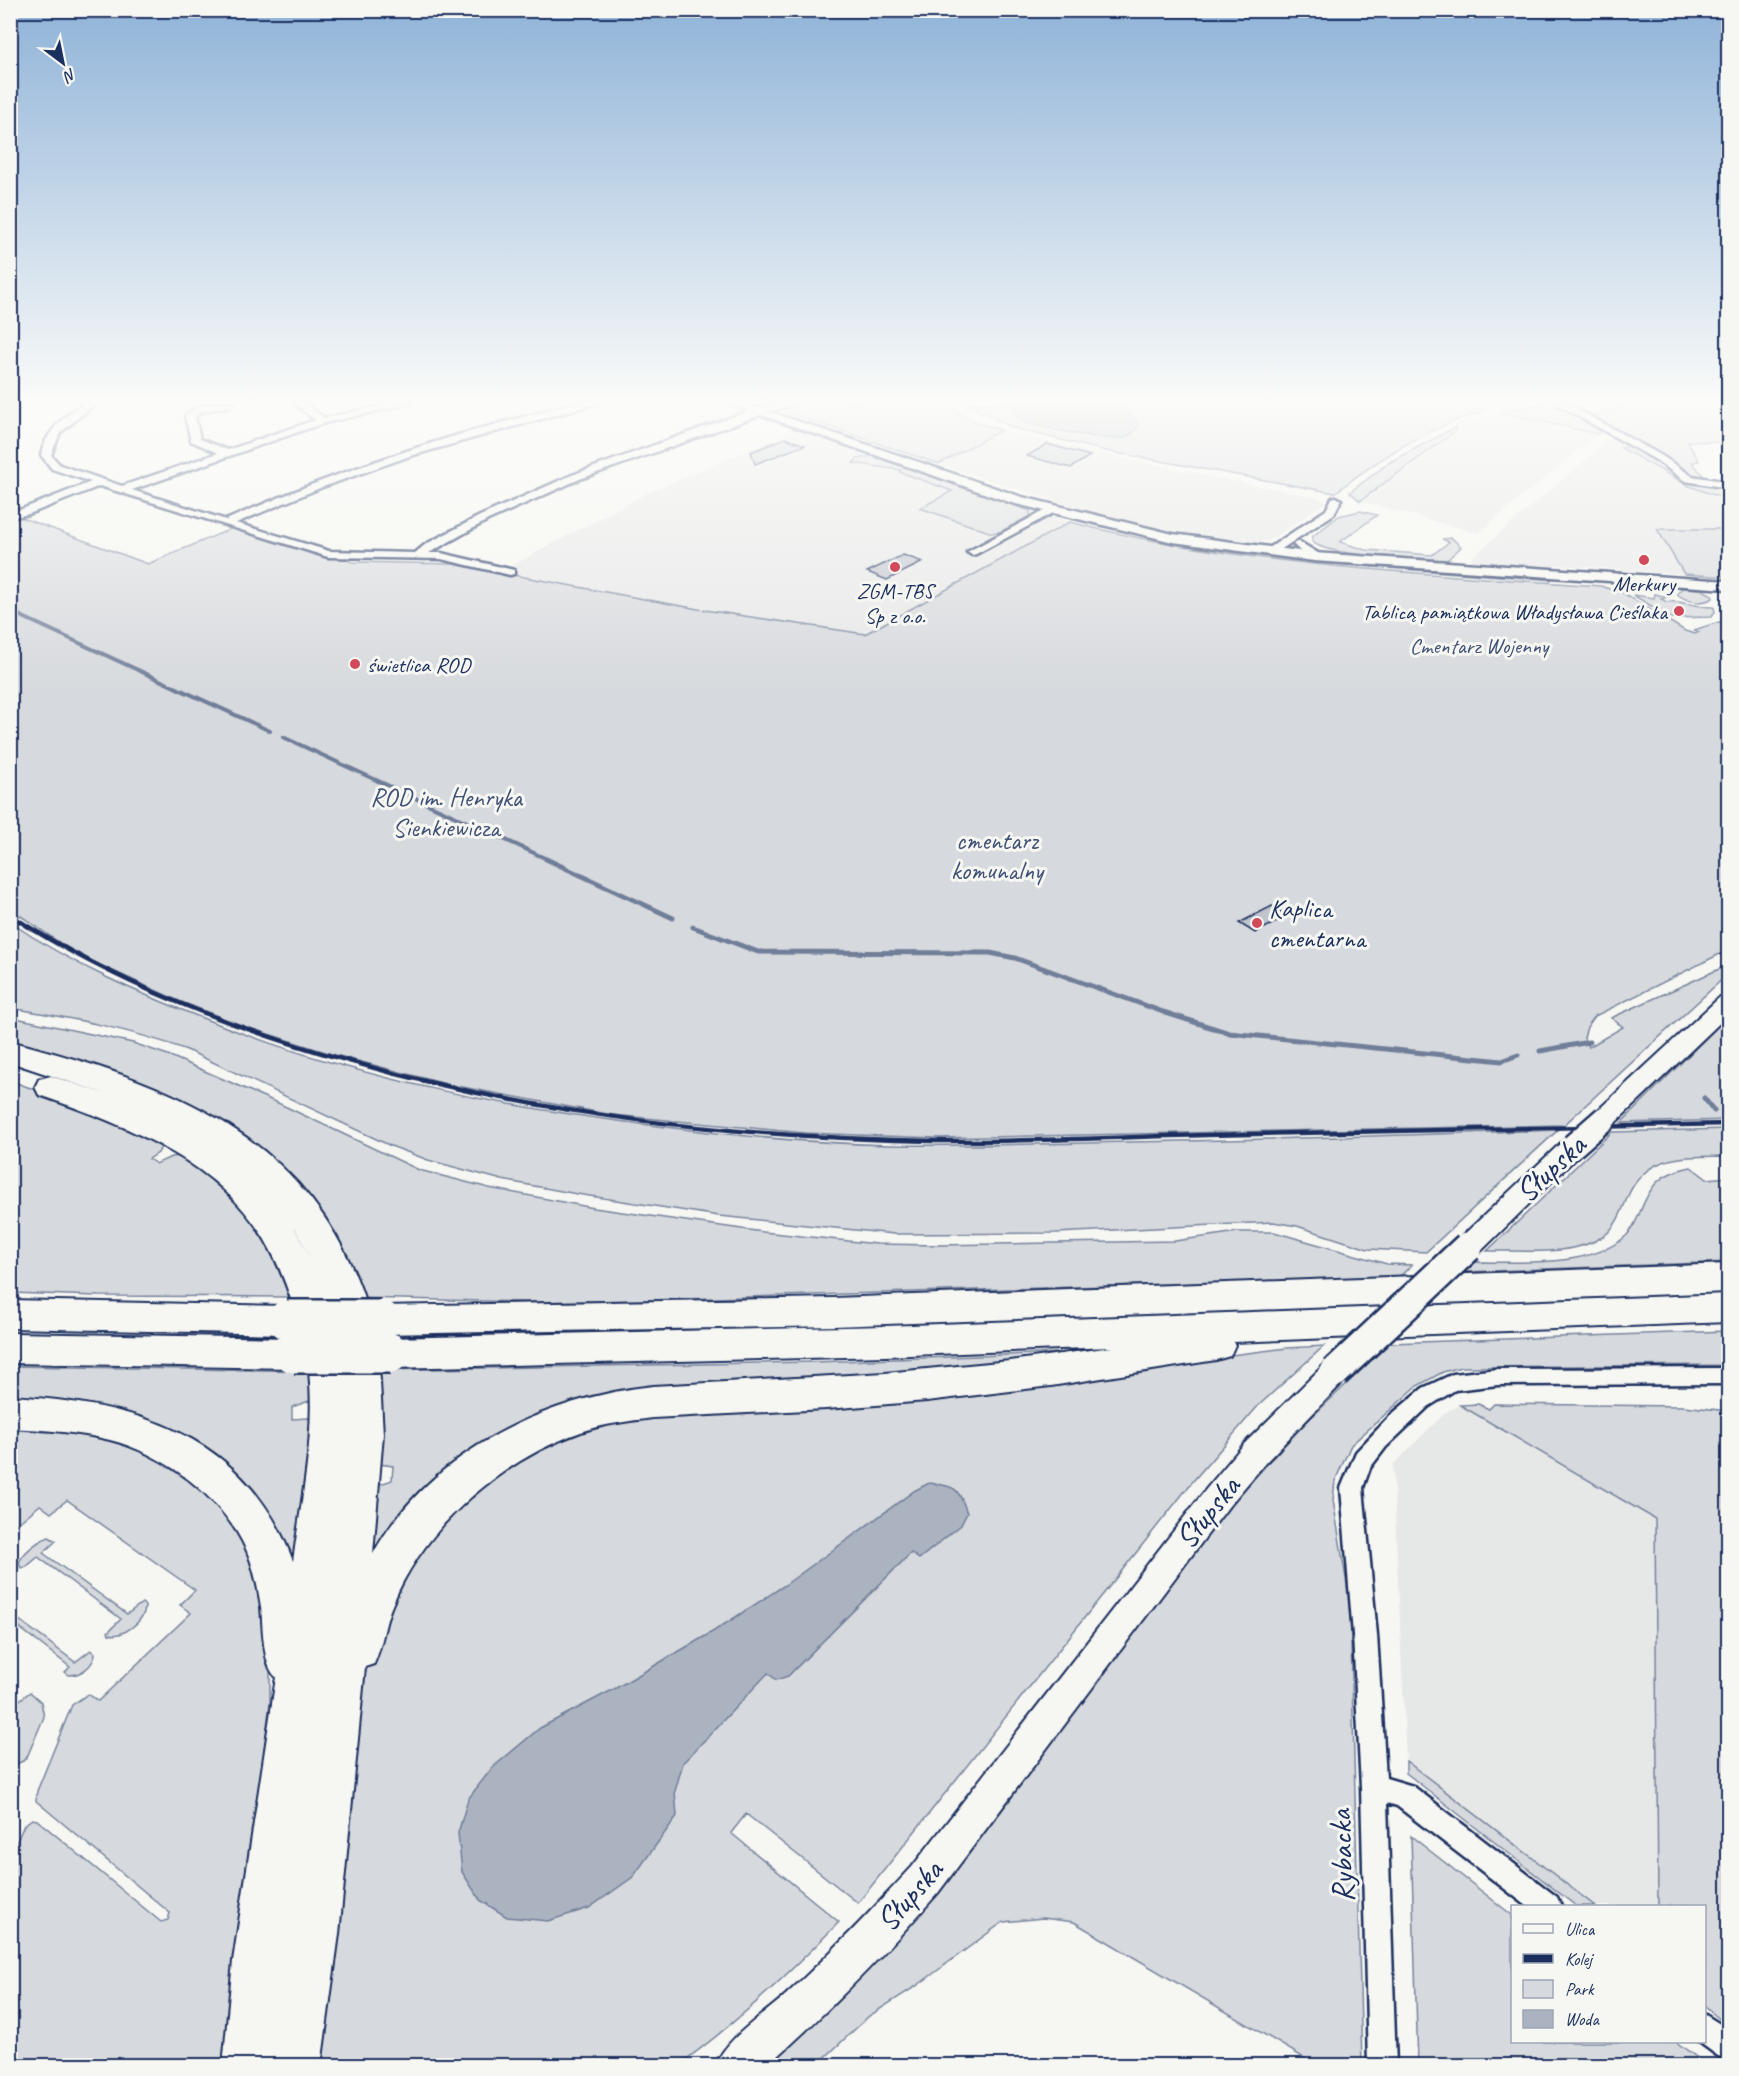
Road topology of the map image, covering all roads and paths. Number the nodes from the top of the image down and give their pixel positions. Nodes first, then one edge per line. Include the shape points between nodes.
1 (55, 500) edge
2 (154, 500) edge
3 (281, 500) edge
4 (527, 500) edge
5 (1026, 500) edge
6 (1336, 500) dead end
7 (1053, 509) junction
8 (10, 514) edge
9 (228, 523) junction
10 (1307, 529) junction
11 (1298, 544) junction
12 (972, 552) dead end
13 (1270, 552) junction
14 (1287, 554) junction
15 (418, 556) junction
16 (1321, 558) junction
17 (510, 572) dead end
18 (1728, 587) edge
19 (1728, 1002) edge
20 (10, 1051) edge
21 (10, 1073) edge
22 (1728, 1278) edge
23 (1728, 1308) edge
24 (10, 1314) edge
25 (1338, 1324) junction
26 (291, 1336) junction
27 (385, 1336) junction
28 (10, 1347) edge
29 (1728, 1376) edge
30 (10, 1412) edge
31 (294, 1701) junction
32 (338, 1722) junction
33 (1374, 1787) junction
34 (1547, 1905) edge
35 (1706, 2030) edge
36 (1728, 2046) edge
37 (250, 2066) edge
38 (294, 2066) edge
39 (735, 2066) edge
40 (1382, 2066) edge

1 - 8 street
2 - 9 street
3 - 9 street
4 - 15 street via 430,546
5 - 7 street
6 - 10 street via 1330,512
7 - 12 street
7 - 13 street via 1173,538
9 - 15 street via 333,555
10 - 11 street
10 - 13 street
11 - 14 street
11 - 16 street
13 - 14 street
14 - 16 street
15 - 17 street via 445,557
16 - 18 street
19 - 39 main road, Słupska, bridge via 1335,1372 1255,1453 925,1880 802,2008
20 - 32 highway via 162,1103 206,1126 260,1164 295,1202 333,1265 353,1325 363,1413
21 - 31 highway via 153,1125 206,1156 266,1211 301,1272 324,1348 331,1405 328,1461
22 - 27 highway via 845,1312
23 - 25 highway
24 - 26 highway
25 - 27 highway via 885,1341
25 - 32 highway via 1156,1356 909,1386 665,1400 613,1407 559,1423 483,1464 447,1493 396,1554 372,1599
26 - 27 highway, bridge
26 - 28 highway
29 - 33 street via 1469,1378 1432,1393 1371,1450 1357,1471 1352,1488
30 - 31 highway via 112,1424 158,1440 215,1478 235,1499 266,1547 286,1631
31 - 37 highway via 259,1961
32 - 38 highway via 306,1999
33 - 34 street, Rybacka via 1404,1795
33 - 40 street, Rybacka
35 - 36 street

